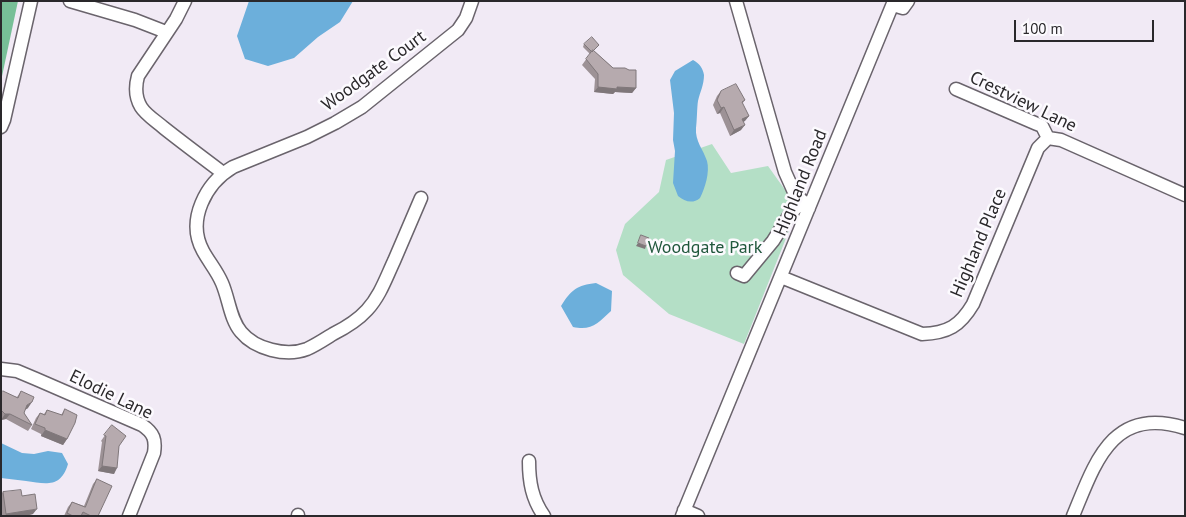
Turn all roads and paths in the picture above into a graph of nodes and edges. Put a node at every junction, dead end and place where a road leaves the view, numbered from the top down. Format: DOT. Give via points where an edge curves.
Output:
graph roads {
  1 [pos="31,1"];
  2 [pos="70,1"];
  3 [pos="185,1"];
  4 [pos="472,1"];
  5 [pos="736,1"];
  6 [pos="908,1"];
  7 [pos="894,3"];
  8 [pos="166,32"];
  9 [pos="956,89"];
  10 [pos="1,126"];
  11 [pos="1048,138"];
  12 [pos="223,173"];
  13 [pos="1185,195"];
  14 [pos="420,198"];
  15 [pos="806,205"];
  16 [pos="737,274"];
  17 [pos="781,277"];
  18 [pos="1,369"];
  19 [pos="1185,428"];
  20 [pos="529,461"];
  21 [pos="683,513"];
  22 [pos="129,516"];
  23 [pos="544,516"];
  24 [pos="698,516"];
  25 [pos="1073,516"];
  1 -- 10 [label="street"];
  2 -- 8 [label="street"];
  3 -- 8 [label="street"];
  4 -- 12 [label="street, Woodgate Court" via="458,30 362,107 307,137"];
  5 -- 15 [label="street" via="786,172 794,192"];
  6 -- 7 [label="street" via="903,8"];
  7 -- 15 [label="street, Highland Road"];
  8 -- 12 [label="street" via="138,76 136,86 140,106 188,148"];
  9 -- 11 [label="street, Crestview Lane" via="1042,126"];
  11 -- 13 [label="street, Crestview Lane" via="1061,140"];
  11 -- 17 [label="street, Highland Place" via="1038,148 973,304 958,324 947,331 922,334"];
  12 -- 14 [label="street" via="211,186 198,213 198,238 227,294 236,326 253,344 277,352 305,349 345,328 366,311 379,294"];
  15 -- 16 [label="street" via="790,214 744,276"];
  15 -- 17 [label="street, Highland Road"];
  17 -- 21 [label="street, Highland Road"];
  18 -- 22 [label="street, Elodie Lane" via="36,379 149,430 154,436 154,453"];
  19 -- 25 [label="street" via="1154,423 1139,426 1111,440 1094,466"];
  20 -- 23 [label="street" via="532,494"];
  21 -- 24 [label="street"];
}
